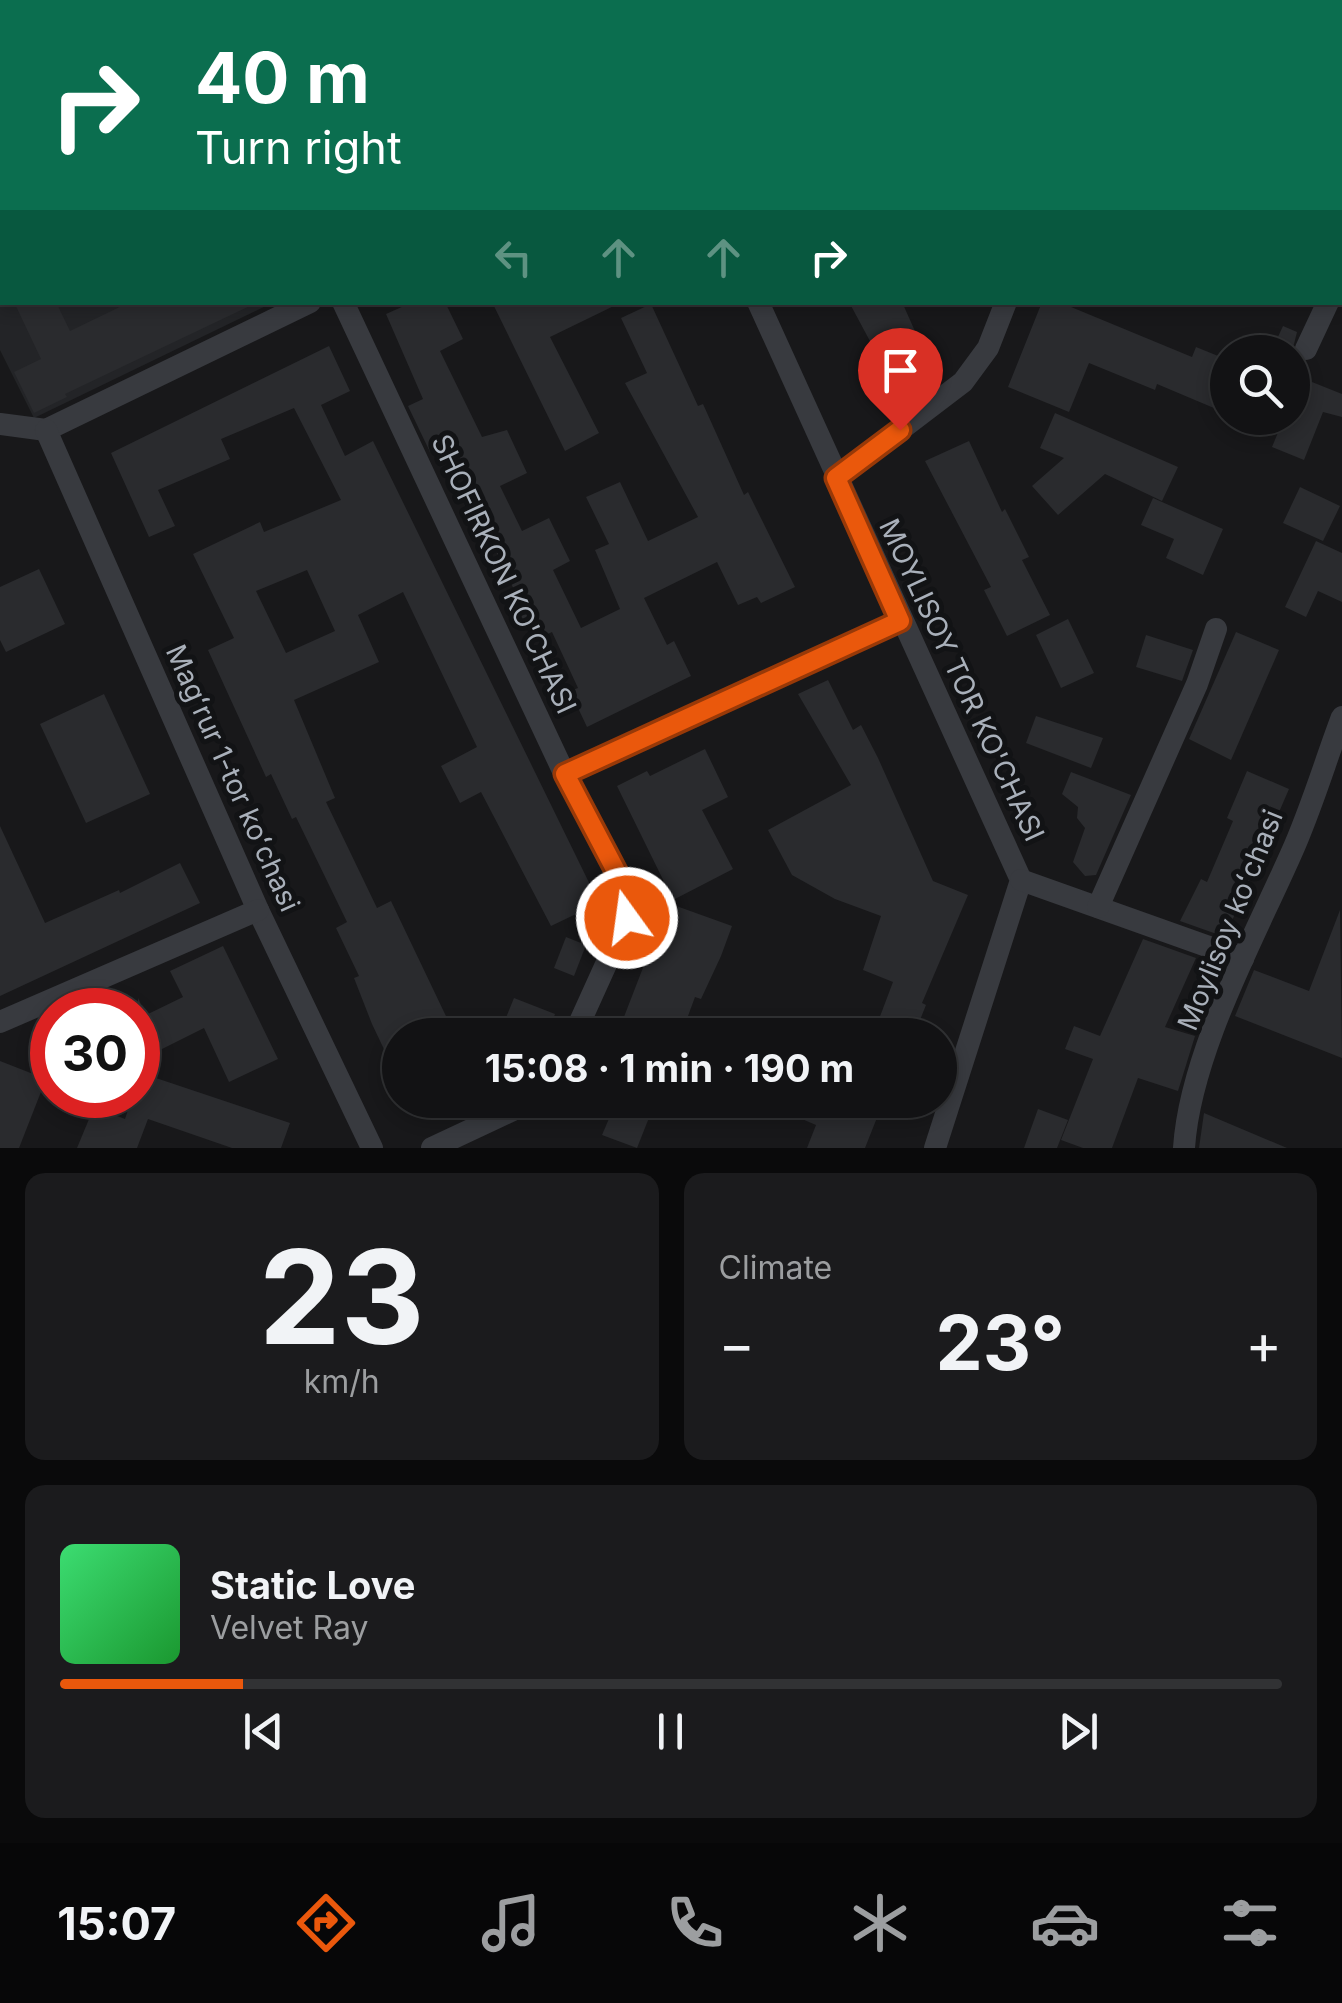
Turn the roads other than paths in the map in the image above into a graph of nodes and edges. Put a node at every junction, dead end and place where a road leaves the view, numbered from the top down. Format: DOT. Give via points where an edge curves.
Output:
graph roads {
  1 [pos="304,305"];
  2 [pos="344,305"];
  3 [pos="759,305"];
  4 [pos="1005,305"];
  5 [pos="1327,305"];
  6 [pos="1310,340"];
  7 [pos="0,424"];
  8 [pos="46,430"];
  9 [pos="836,478"];
  10 [pos="900,621"];
  11 [pos="1216,629"];
  12 [pos="1342,717"];
  13 [pos="565,774"];
  14 [pos="1021,880"];
  15 [pos="1098,907"];
  16 [pos="258,910"];
  17 [pos="1243,959"];
  18 [pos="582,1018"];
  19 [pos="0,1022"];
  20 [pos="496,1118"];
  21 [pos="372,1148"];
  22 [pos="432,1148"];
  23 [pos="935,1148"];
  24 [pos="1184,1148"];
  1 -- 8 [label="street"];
  2 -- 13 [label="street, SHOFIRKON KO'CHASI"];
  3 -- 9 [label="street, MOYLISOY TOR KO'CHASI"];
  4 -- 9 [label="street" via="988,348 963,382"];
  5 -- 6 [label="street"];
  7 -- 8 [label="street"];
  8 -- 16 [label="street, Magʻrur 1-tor koʻchasi"];
  9 -- 10 [label="street, MOYLISOY TOR KO'CHASI"];
  10 -- 13 [label="street"];
  10 -- 14 [label="street, MOYLISOY TOR KO'CHASI"];
  11 -- 15 [label="street"];
  12 -- 17 [label="street, Moylisoy koʻchasi" via="1294,848"];
  13 -- 18 [label="street, SHOFIRKON KO'CHASI" via="626,890 627,918"];
  14 -- 15 [label="street"];
  14 -- 23 [label="street, MOYLISOY TOR KO'CHASI"];
  15 -- 17 [label="street"];
  16 -- 19 [label="street"];
  16 -- 21 [label="street, Magʻrur 1-tor koʻchasi"];
  17 -- 24 [label="street, Moylisoy koʻchasi" via="1187,1109"];
  20 -- 22 [label="street"];
}
